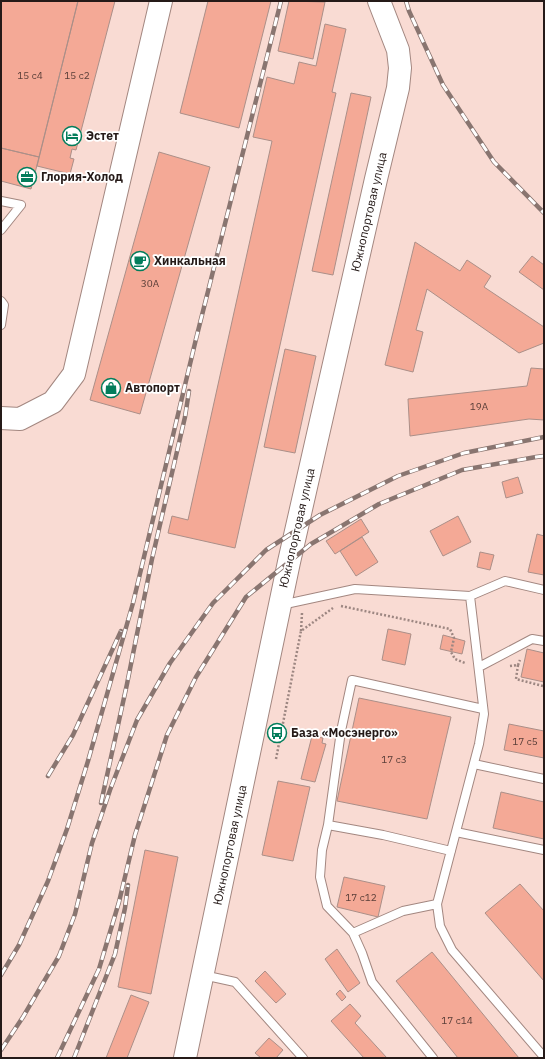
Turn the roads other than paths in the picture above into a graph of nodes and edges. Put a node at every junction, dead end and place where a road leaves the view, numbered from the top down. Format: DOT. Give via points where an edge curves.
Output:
graph roads {
  1 [pos="161,1"];
  2 [pos="379,1"];
  3 [pos="1,201"];
  4 [pos="1,230"];
  5 [pos="1,301"];
  6 [pos="1,325"];
  7 [pos="1,418"];
  8 [pos="544,590"];
  9 [pos="470,596"];
  10 [pos="280,605"];
  11 [pos="544,641"];
  12 [pos="479,667"];
  13 [pos="483,709"];
  14 [pos="474,764"];
  15 [pos="544,779"];
  16 [pos="328,825"];
  17 [pos="456,832"];
  18 [pos="544,850"];
  19 [pos="451,851"];
  20 [pos="437,904"];
  21 [pos="353,933"];
  22 [pos="202,975"];
  23 [pos="544,1057"];
  24 [pos="185,1058"];
  25 [pos="303,1058"];
  26 [pos="433,1058"];
  1 -- 7 [label="street" via="74,374 53,402 20,419"];
  2 -- 10 [label="street, Южнопортовая улица" via="398,50 398,88"];
  3 -- 4 [label="lane" via="21,205"];
  5 -- 6 [label="lane" via="4,305"];
  8 -- 9 [label="lane" via="505,581"];
  9 -- 10 [label="lane" via="355,589"];
  9 -- 12 [label="lane"];
  10 -- 22 [label="street, Южнопортовая улица"];
  11 -- 12 [label="lane" via="532,639"];
  12 -- 13 [label="lane"];
  13 -- 14 [label="lane"];
  13 -- 16 [label="lane" via="352,680 340,731"];
  14 -- 15 [label="lane"];
  14 -- 17 [label="lane"];
  16 -- 19 [label="lane"];
  16 -- 21 [label="lane" via="322,850 320,877 328,906"];
  17 -- 18 [label="lane"];
  17 -- 19 [label="lane"];
  19 -- 20 [label="lane"];
  20 -- 21 [label="lane" via="403,911"];
  20 -- 23 [label="lane" via="440,926 452,950"];
  21 -- 26 [label="lane" via="372,982"];
  22 -- 24 [label="street, Южнопортовая улица"];
  22 -- 25 [label="lane" via="235,982"];
}
